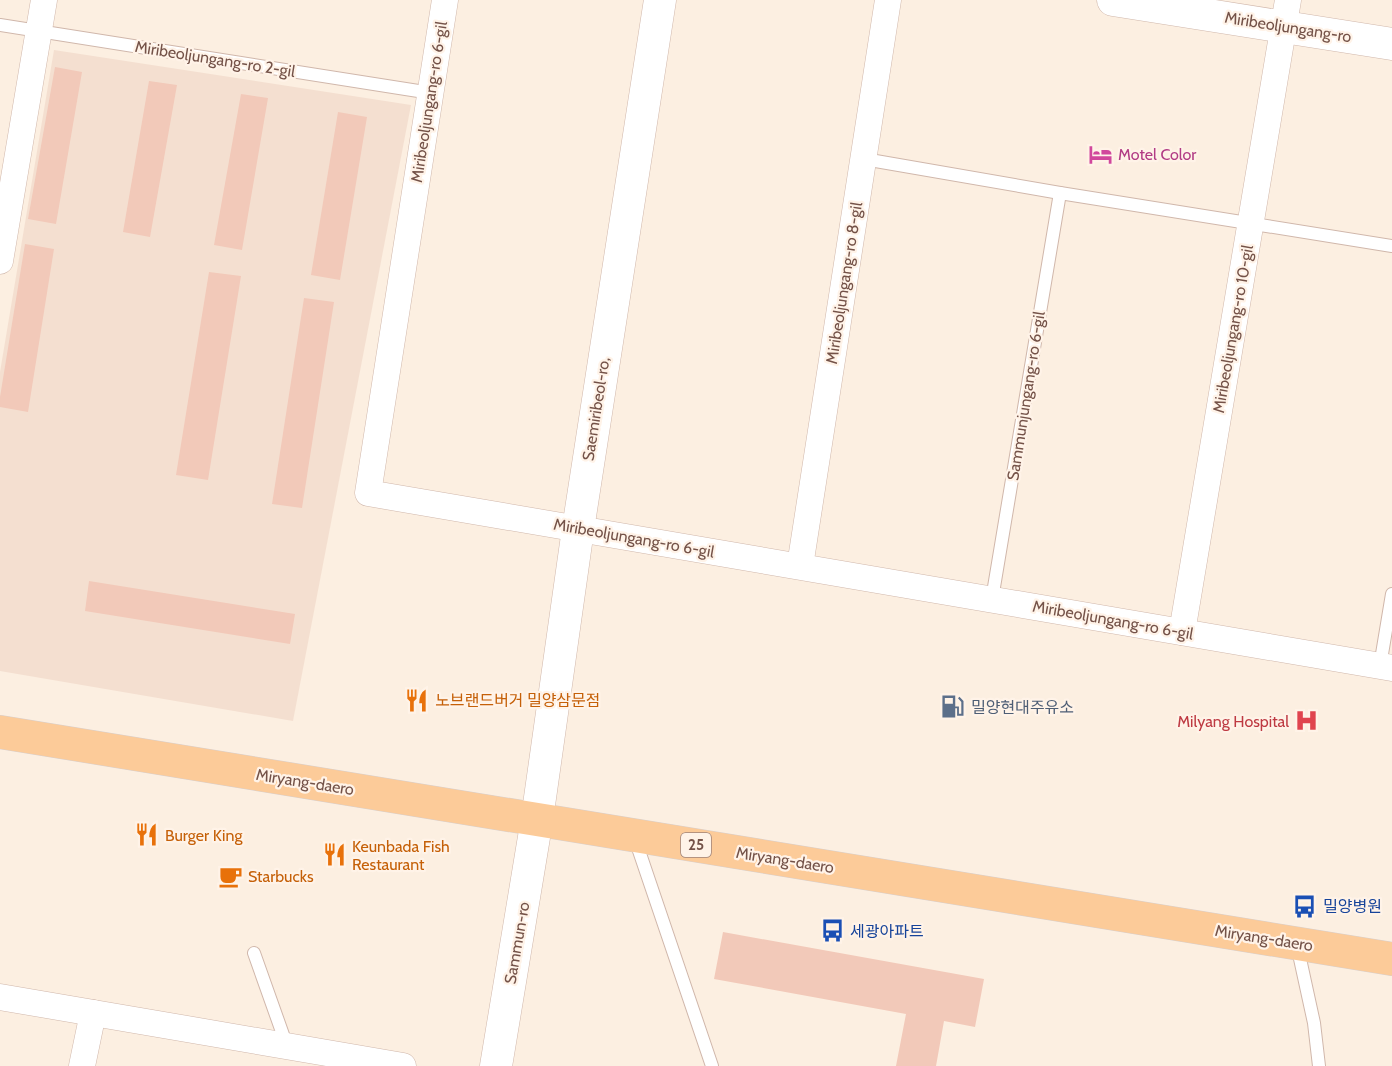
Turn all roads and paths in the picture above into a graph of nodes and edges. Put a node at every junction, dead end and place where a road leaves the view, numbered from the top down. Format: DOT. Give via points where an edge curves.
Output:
graph roads {
  1 [pos="44,0"];
  2 [pos="445,0"];
  3 [pos="660,0"];
  4 [pos="888,0"];
  5 [pos="1113,0"];
  6 [pos="1286,13"];
  7 [pos="0,25"];
  8 [pos="39,31"];
  9 [pos="1392,44"];
  10 [pos="431,93"];
  11 [pos="864,159"];
  12 [pos="1060,193"];
  13 [pos="1251,224"];
  14 [pos="3,228"];
  15 [pos="1392,246"];
  16 [pos="0,261"];
  17 [pos="578,529"];
  18 [pos="800,566"];
  19 [pos="1392,594"];
  20 [pos="992,599"];
  21 [pos="1182,632"];
  22 [pos="1386,667"];
  23 [pos="0,732"];
  24 [pos="537,819"];
  25 [pos="634,835"];
  26 [pos="1296,943"];
  27 [pos="254,953"];
  28 [pos="1392,959"];
  29 [pos="0,997"];
  30 [pos="93,1013"];
  31 [pos="285,1056"];
  32 [pos="82,1066"];
  33 [pos="403,1066"];
  34 [pos="496,1066"];
  35 [pos="712,1066"];
  36 [pos="1319,1066"];
  1 -- 8 [label="street"];
  2 -- 10 [label="street, Miribeoljungang-ro 6-gil"];
  3 -- 17 [label="street, Saemiribeol-ro,"];
  4 -- 11 [label="street, Miribeoljungang-ro 8-gil"];
  5 -- 6 [label="street, Miribeoljungang-ro"];
  6 -- 9 [label="street, Miribeoljungang-ro"];
  6 -- 13 [label="street, Miribeoljungang-ro 10-gil"];
  7 -- 8 [label="lane, Miribeoljungang-ro 2-gil"];
  8 -- 10 [label="lane, Miribeoljungang-ro 2-gil"];
  8 -- 14 [label="street"];
  10 -- 17 [label="street, Miribeoljungang-ro 6-gil" via="368,493"];
  11 -- 12 [label="lane"];
  11 -- 18 [label="street, Miribeoljungang-ro 8-gil"];
  12 -- 13 [label="lane"];
  12 -- 20 [label="lane, Sammunjungang-ro 6-gil"];
  13 -- 15 [label="lane"];
  13 -- 21 [label="street, Miribeoljungang-ro 10-gil"];
  14 -- 16 [label="street"];
  17 -- 18 [label="street, Miribeoljungang-ro 6-gil"];
  17 -- 24 [label="street, Saemiribeol-ro,"];
  18 -- 20 [label="street, Miribeoljungang-ro 6-gil"];
  19 -- 22 [label="lane"];
  20 -- 21 [label="street, Miribeoljungang-ro 6-gil"];
  21 -- 22 [label="street, Miribeoljungang-ro 6-gil"];
  23 -- 24 [label="main road, Miryang-daero / 25"];
  24 -- 25 [label="main road, Miryang-daero / 25"];
  24 -- 34 [label="street, Sammun-ro"];
  25 -- 26 [label="main road, Miryang-daero / 25"];
  25 -- 35 [label="lane"];
  26 -- 28 [label="main road, Miryang-daero / 25"];
  26 -- 36 [label="lane"];
  27 -- 31 [label="lane"];
  29 -- 30 [label="street"];
  30 -- 31 [label="street"];
  30 -- 32 [label="street"];
  31 -- 33 [label="street"];
}
